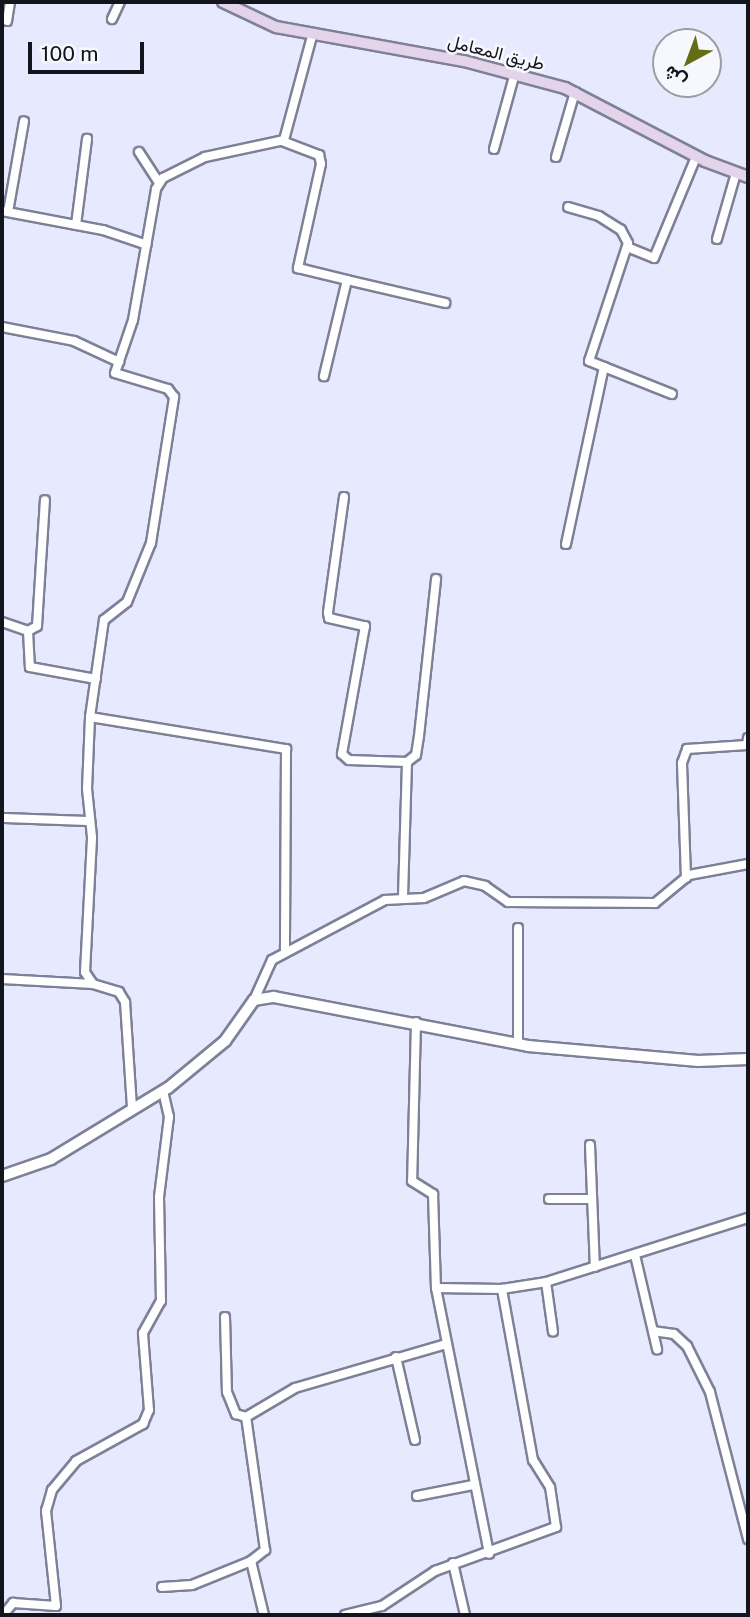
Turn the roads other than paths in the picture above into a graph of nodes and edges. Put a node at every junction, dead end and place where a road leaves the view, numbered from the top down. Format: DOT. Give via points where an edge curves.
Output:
graph roads {
  1 [pos="10,2"];
  2 [pos="121,2"];
  3 [pos="223,2"];
  4 [pos="237,6"];
  5 [pos="112,19"];
  6 [pos="7,21"];
  7 [pos="312,36"];
  8 [pos="514,74"];
  9 [pos="575,92"];
  10 [pos="24,121"];
  11 [pos="87,139"];
  12 [pos="282,141"];
  13 [pos="494,149"];
  14 [pos="139,152"];
  15 [pos="556,157"];
  16 [pos="696,157"];
  17 [pos="736,173"];
  18 [pos="748,177"];
  19 [pos="159,183"];
  20 [pos="568,208"];
  21 [pos="5,212"];
  22 [pos="75,225"];
  23 [pos="717,239"];
  24 [pos="147,245"];
  25 [pos="627,247"];
  26 [pos="347,280"];
  27 [pos="446,303"];
  28 [pos="2,327"];
  29 [pos="119,362"];
  30 [pos="604,368"];
  31 [pos="324,376"];
  32 [pos="672,394"];
  33 [pos="344,497"];
  34 [pos="45,500"];
  35 [pos="566,544"];
  36 [pos="436,579"];
  37 [pos="2,622"];
  38 [pos="28,631"];
  39 [pos="96,679"];
  40 [pos="90,717"];
  41 [pos="748,737"];
  42 [pos="407,762"];
  43 [pos="2,818"];
  44 [pos="90,821"];
  45 [pos="748,864"];
  46 [pos="686,878"];
  47 [pos="403,899"];
  48 [pos="518,928"];
  49 [pos="285,951"];
  50 [pos="2,979"];
  51 [pos="93,984"];
  52 [pos="254,1000"];
  53 [pos="416,1022"];
  54 [pos="518,1044"];
  55 [pos="748,1059"];
  56 [pos="163,1091"];
  57 [pos="132,1108"];
  58 [pos="590,1145"];
  59 [pos="2,1177"];
  60 [pos="549,1199"];
  61 [pos="592,1199"];
  62 [pos="748,1218"];
  63 [pos="635,1255"];
  64 [pos="595,1267"];
  65 [pos="546,1282"];
  66 [pos="436,1288"];
  67 [pos="502,1289"];
  68 [pos="225,1317"];
  69 [pos="653,1331"];
  70 [pos="553,1332"];
  71 [pos="446,1344"];
  72 [pos="657,1349"];
  73 [pos="396,1357"];
  74 [pos="246,1418"];
  75 [pos="415,1440"];
  76 [pos="473,1485"];
  77 [pos="417,1496"];
  78 [pos="748,1539"];
  79 [pos="489,1554"];
  80 [pos="251,1561"];
  81 [pos="453,1563"];
  82 [pos="162,1587"];
  83 [pos="3,1615"];
  84 [pos="264,1615"];
  85 [pos="345,1615"];
  86 [pos="465,1615"];
  1 -- 6 [label="street"];
  2 -- 5 [label="street"];
  3 -- 4 [label="main road, طريق المعامل"];
  4 -- 7 [label="main road, طريق المعامل"];
  7 -- 8 [label="main road, طريق المعامل"];
  7 -- 12 [label="street"];
  8 -- 9 [label="main road, طريق المعامل"];
  8 -- 13 [label="street"];
  9 -- 15 [label="street"];
  9 -- 16 [label="main road, طريق المعامل"];
  10 -- 21 [label="street"];
  11 -- 22 [label="street"];
  12 -- 19 [label="street" via="224,149"];
  12 -- 26 [label="street" via="319,155 321,164 298,268"];
  14 -- 19 [label="street"];
  16 -- 17 [label="main road, طريق المعامل"];
  16 -- 25 [label="street" via="654,258"];
  17 -- 18 [label="main road, طريق المعامل"];
  17 -- 23 [label="street"];
  19 -- 24 [label="street"];
  20 -- 25 [label="street" via="621,230"];
  21 -- 22 [label="street"];
  22 -- 24 [label="street"];
  24 -- 29 [label="street"];
  25 -- 30 [label="street" via="589,361"];
  26 -- 27 [label="street"];
  26 -- 31 [label="street"];
  28 -- 29 [label="street" via="74,341"];
  29 -- 39 [label="street" via="117,377 168,389 174,397 152,543 127,602 104,620"];
  30 -- 32 [label="street"];
  30 -- 35 [label="street"];
  33 -- 42 [label="street" via="328,613 329,618 365,626 342,754 349,760"];
  34 -- 38 [label="street" via="37,626"];
  36 -- 42 [label="street" via="416,755"];
  37 -- 38 [label="street"];
  38 -- 39 [label="street" via="30,667"];
  39 -- 40 [label="street"];
  40 -- 44 [label="street"];
  40 -- 49 [label="street" via="286,749"];
  41 -- 46 [label="street" via="747,745 687,749 682,763"];
  42 -- 47 [label="street"];
  43 -- 44 [label="street"];
  44 -- 51 [label="street" via="85,972"];
  45 -- 46 [label="street"];
  46 -- 47 [label="street" via="655,903 508,902 485,886 464,881 424,898"];
  47 -- 49 [label="street" via="376,904"];
  48 -- 54 [label="street"];
  49 -- 52 [label="street" via="264,969"];
  50 -- 51 [label="street"];
  51 -- 57 [label="street" via="114,988 125,1002"];
  52 -- 53 [label="street" via="295,998"];
  52 -- 56 [label="street" via="225,1041"];
  53 -- 54 [label="street"];
  53 -- 66 [label="street" via="412,1181 433,1194"];
  54 -- 55 [label="street" via="698,1061"];
  56 -- 57 [label="street"];
  56 -- 83 [label="street" via="169,1117 159,1197 161,1301 143,1333 149,1410 144,1424 76,1461 52,1490 46,1511 56,1606 13,1604"];
  57 -- 59 [label="street" via="41,1164"];
  58 -- 61 [label="street"];
  60 -- 61 [label="street"];
  61 -- 64 [label="street"];
  62 -- 63 [label="street"];
  63 -- 64 [label="street"];
  63 -- 69 [label="street"];
  64 -- 65 [label="street"];
  65 -- 67 [label="street"];
  65 -- 70 [label="street"];
  66 -- 67 [label="street"];
  66 -- 71 [label="street"];
  67 -- 79 [label="street" via="533,1460 550,1487 558,1523 554,1531"];
  68 -- 74 [label="street" via="227,1392 236,1414"];
  69 -- 72 [label="street"];
  69 -- 78 [label="street" via="674,1334 687,1346 710,1392"];
  71 -- 73 [label="street"];
  71 -- 76 [label="street"];
  73 -- 74 [label="street" via="295,1388"];
  73 -- 75 [label="street"];
  74 -- 80 [label="street" via="266,1544"];
  76 -- 77 [label="street"];
  76 -- 79 [label="street"];
  79 -- 81 [label="street"];
  80 -- 82 [label="street" via="192,1585"];
  80 -- 84 [label="street"];
  81 -- 85 [label="street" via="418,1578 382,1605"];
  81 -- 86 [label="street"];
}
